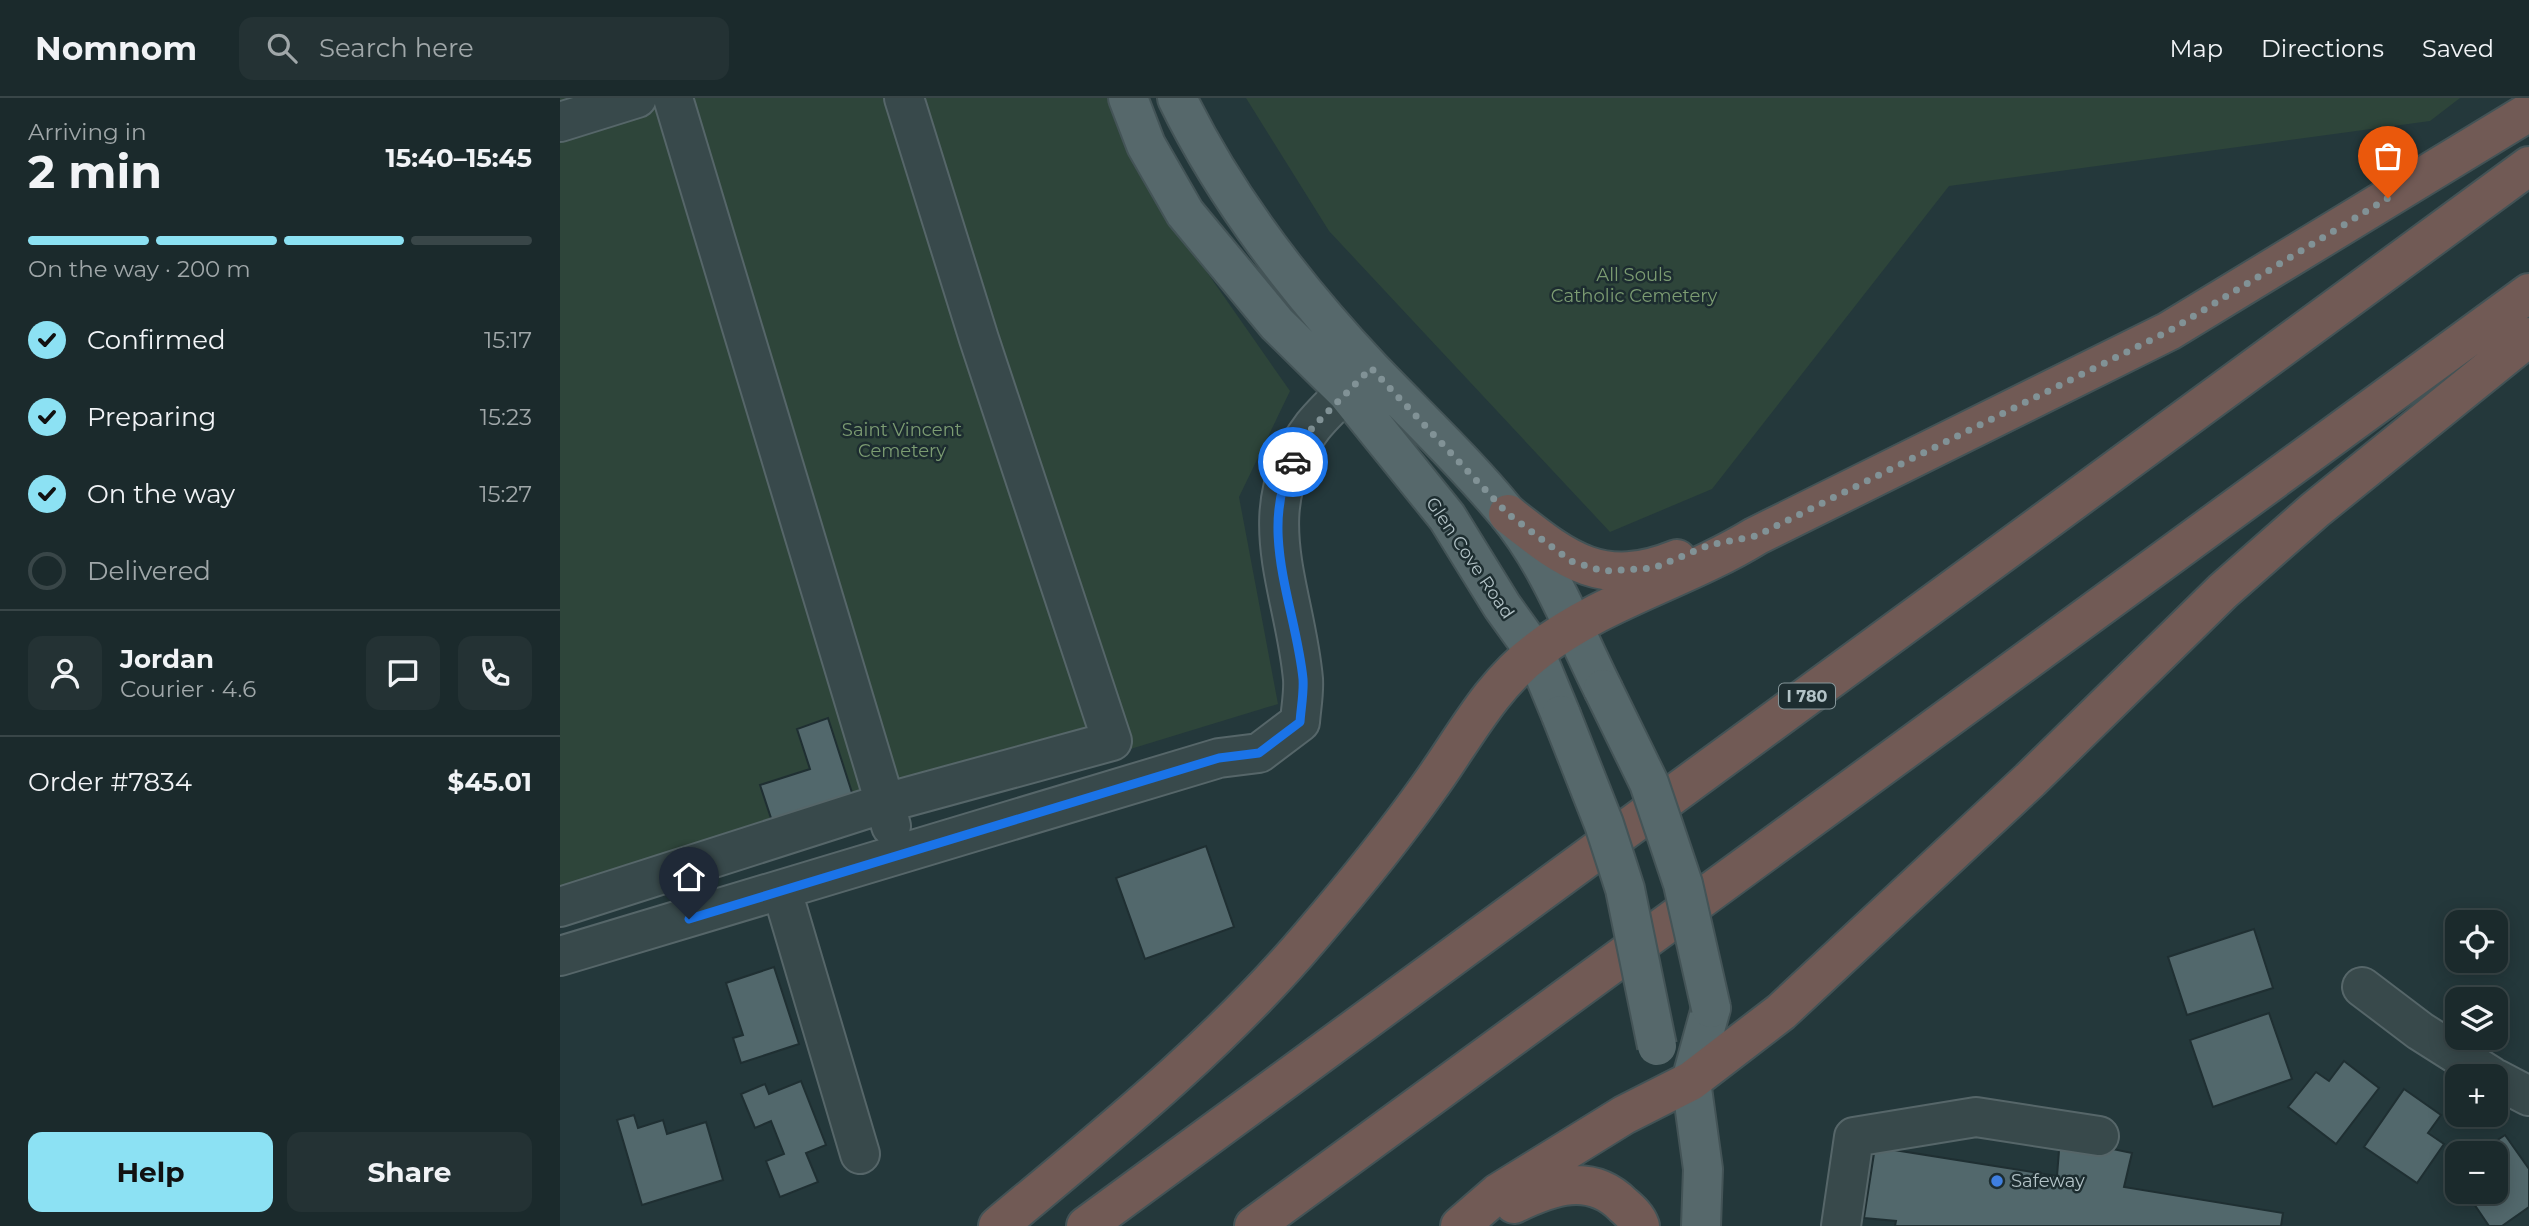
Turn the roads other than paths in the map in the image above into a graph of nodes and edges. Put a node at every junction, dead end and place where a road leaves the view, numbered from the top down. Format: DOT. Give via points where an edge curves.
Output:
graph roads {
  1 [pos="637,98"];
  2 [pos="673,98"];
  3 [pos="904,98"];
  4 [pos="1128,98"];
  5 [pos="1177,98"];
  6 [pos="2529,112"];
  7 [pos="560,122"];
  8 [pos="2529,166"];
  9 [pos="2529,293"];
  10 [pos="2529,337"];
  11 [pos="1359,380"];
  12 [pos="1508,514"];
  13 [pos="1756,536"];
  14 [pos="1572,627"];
  15 [pos="1535,652"];
  16 [pos="885,803"];
  17 [pos="899,855"];
  18 [pos="782,891"];
  19 [pos="560,907"];
  20 [pos="560,956"];
  21 [pos="2362,987"];
  22 [pos="2471,1064"];
  23 [pos="1691,1081"];
  24 [pos="2508,1086"];
  25 [pos="2529,1096"];
  26 [pos="2099,1136"];
  27 [pos="860,1154"];
  28 [pos="1463,1224"];
  29 [pos="998,1226"];
  30 [pos="1086,1226"];
  31 [pos="1254,1226"];
  32 [pos="1640,1226"];
  33 [pos="1701,1226"];
  34 [pos="1841,1226"];
  1 -- 7 [label="street"];
  2 -- 16 [label="street"];
  3 -- 16 [label="street" via="1112,741"];
  4 -- 11 [label="main road, Glen Cove Road" via="1146,145 1185,212 1278,324"];
  5 -- 11 [label="main road, Glen Cove Road" via="1217,173"];
  6 -- 13 [label="highway" via="2169,331"];
  8 -- 30 [label="highway, I 780"];
  9 -- 31 [label="highway"];
  10 -- 23 [label="highway" via="2315,510 2223,591 2030,780 1781,1012"];
  11 -- 12 [label="main road, Glen Cove Road"];
  11 -- 15 [label="main road, Glen Cove Road"];
  11 -- 17 [label="street" via="1312,428 1284,479 1278,519 1285,589 1303,680 1300,722 1259,753 1219,758"];
  12 -- 13 [label="highway" via="1571,561 1603,571 1654,568 1709,545"];
  12 -- 14 [label="main road, Glen Cove Road" via="1551,580"];
  13 -- 14 [label="highway" via="1716,560"];
  14 -- 15 [label="highway"];
  14 -- 23 [label="main road, Glen Cove Road, bridge" via="1649,783 1683,884 1711,1009"];
  15 -- 23 [label="main road, Glen Cove Road, bridge" via="1625,889 1657,1046"];
  15 -- 29 [label="highway" via="1483,705 1429,787 1310,938 1154,1093"];
  16 -- 17 [label="street"];
  16 -- 19 [label="street"];
  17 -- 18 [label="street"];
  18 -- 20 [label="street"];
  18 -- 27 [label="street"];
  21 -- 22 [label="street"];
  23 -- 28 [label="highway" via="1624,1115 1510,1186"];
  23 -- 33 [label="main road, Glen Cove Road" via="1703,1169"];
  24 -- 25 [label="street"];
  26 -- 34 [label="street" via="1976,1117 1854,1137"];
  28 -- 32 [label="highway" via="1547,1188 1580,1183 1615,1197"];
}
